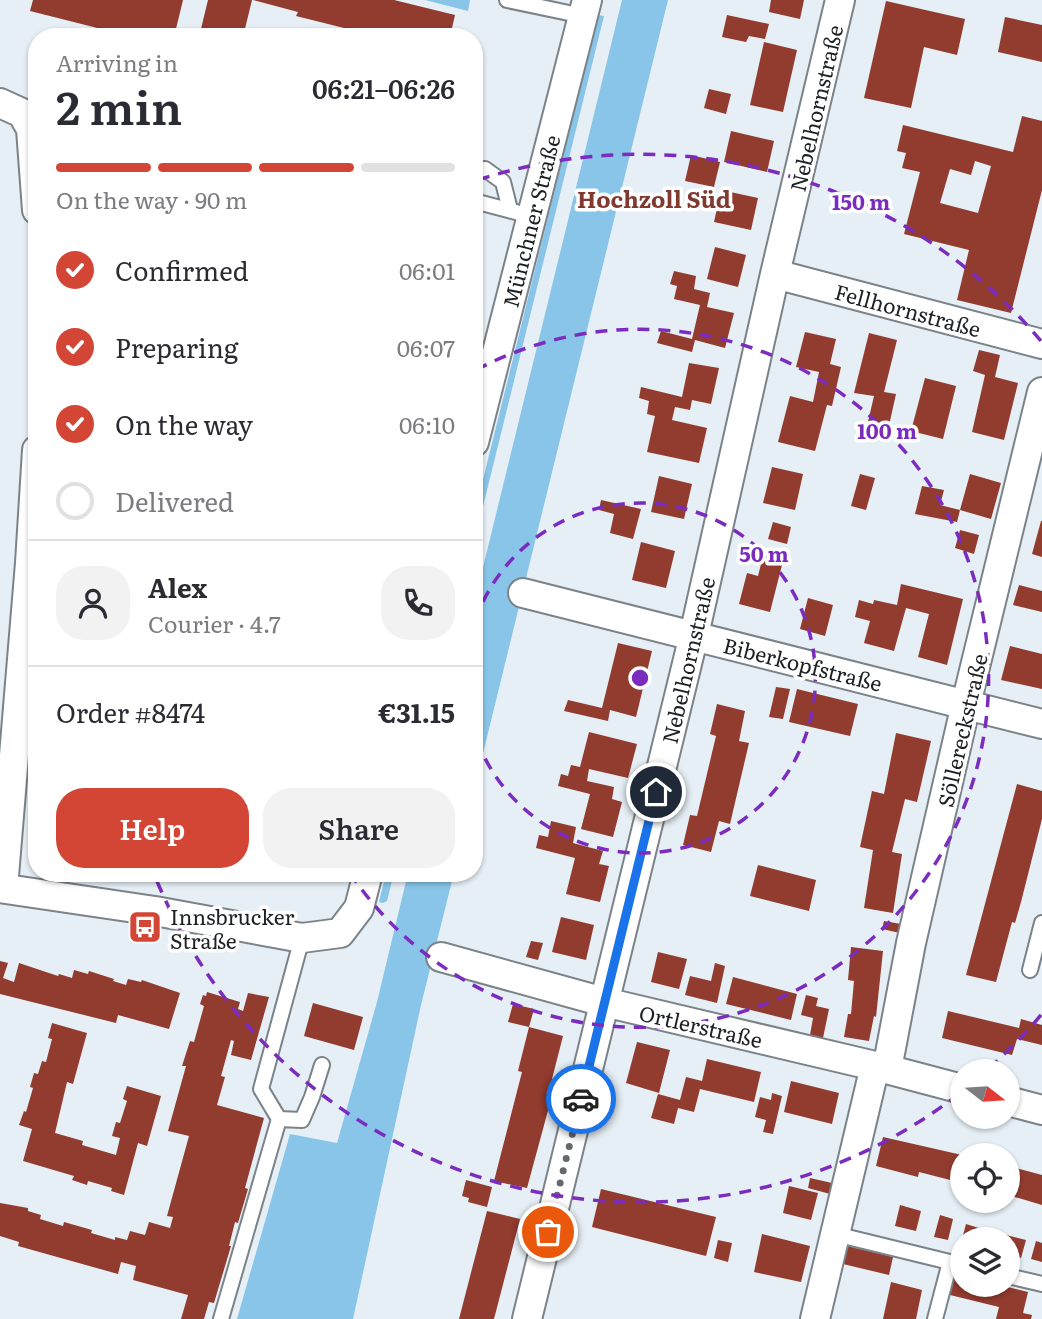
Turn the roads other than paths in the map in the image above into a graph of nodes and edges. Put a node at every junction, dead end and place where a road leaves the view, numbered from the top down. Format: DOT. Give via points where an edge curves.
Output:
graph roads {
  1 [pos="507,0"];
  2 [pos="840,0"];
  3 [pos="585,8"];
  4 [pos="0,103"];
  5 [pos="28,124"];
  6 [pos="485,169"];
  7 [pos="483,203"];
  8 [pos="520,213"];
  9 [pos="775,274"];
  10 [pos="1042,344"];
  11 [pos="1042,392"];
  12 [pos="483,397"];
  13 [pos="523,593"];
  14 [pos="28,619"];
  15 [pos="694,635"];
  16 [pos="10,678"];
  17 [pos="966,704"];
  18 [pos="1042,724"];
  19 [pos="366,882"];
  20 [pos="1,888"];
  21 [pos="1042,923"];
  22 [pos="302,938"];
  23 [pos="441,957"];
  24 [pos="1030,970"];
  25 [pos="604,1002"];
  26 [pos="322,1065"];
  27 [pos="881,1067"];
  28 [pos="950,1086"];
  29 [pos="1020,1104"];
  30 [pos="1042,1110"];
  31 [pos="279,1119"];
  32 [pos="835,1234"];
  33 [pos="950,1263"];
  34 [pos="1020,1279"];
  35 [pos="950,1280"];
  36 [pos="1042,1284"];
  37 [pos="221,1319"];
  38 [pos="527,1319"];
  39 [pos="815,1319"];
  40 [pos="935,1319"];
  1 -- 3 [label="lane"];
  2 -- 9 [label="street, Nebelhornstraße"];
  3 -- 8 [label="street, Münchner Straße"];
  4 -- 5 [label="street" via="22,113"];
  6 -- 8 [label="lane" via="503,182"];
  7 -- 8 [label="lane"];
  8 -- 12 [label="street, Münchner Straße"];
  9 -- 10 [label="street, Fellhornstraße"];
  9 -- 15 [label="street, Nebelhornstraße"];
  11 -- 17 [label="street, Söllereckstraße"];
  13 -- 15 [label="street, Biberkopfstraße"];
  14 -- 16 [label="street"];
  15 -- 17 [label="street, Biberkopfstraße"];
  15 -- 25 [label="street, Nebelhornstraße"];
  16 -- 20 [label="street"];
  17 -- 18 [label="street, Biberkopfstraße"];
  17 -- 27 [label="street, Söllereckstraße"];
  19 -- 22 [label="street" via="359,908 340,933"];
  20 -- 22 [label="street"];
  21 -- 24 [label="lane"];
  22 -- 31 [label="lane" via="261,1088"];
  23 -- 25 [label="street, Ortlerstraße"];
  25 -- 27 [label="street, Ortlerstraße"];
  25 -- 38 [label="street, Nebelhornstraße"];
  26 -- 31 [label="lane" via="302,1120"];
  27 -- 28 [label="street, Ortlerstraße"];
  27 -- 32 [label="street, Söllereckstraße"];
  29 -- 30 [label="street"];
  31 -- 37 [label="lane"];
  32 -- 33 [label="lane"];
  32 -- 39 [label="street, Söllereckstraße"];
  34 -- 36 [label="lane"];
  35 -- 40 [label="lane"];
}
